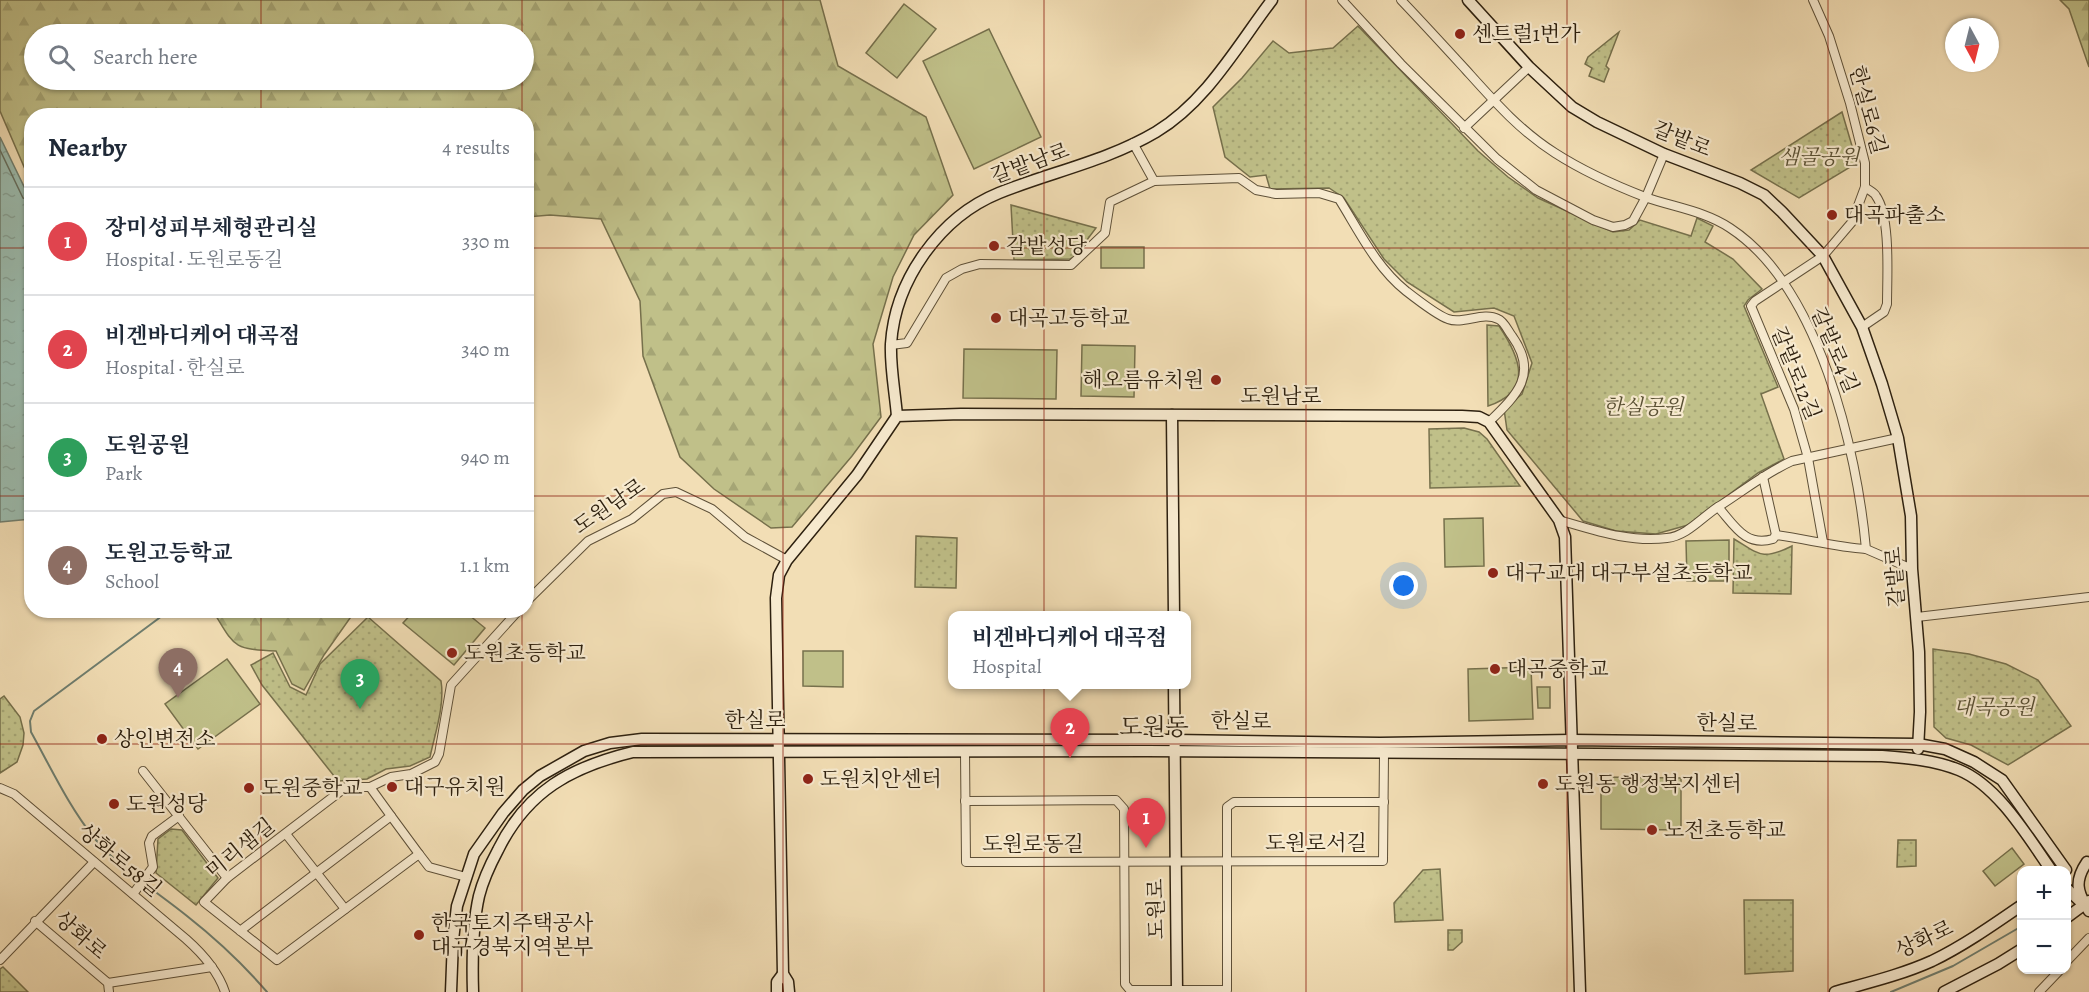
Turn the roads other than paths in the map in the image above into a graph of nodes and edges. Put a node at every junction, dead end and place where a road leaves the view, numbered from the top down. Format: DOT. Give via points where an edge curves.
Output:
graph roads {
  1 [pos="1272,0"];
  2 [pos="1342,0"];
  3 [pos="1401,0"];
  4 [pos="1468,0"];
  5 [pos="1813,0"];
  6 [pos="1529,67"];
  7 [pos="1493,100"];
  8 [pos="1464,128"];
  9 [pos="1133,143"];
  10 [pos="1664,154"];
  11 [pos="1154,181"];
  12 [pos="1865,187"];
  13 [pos="1646,197"];
  14 [pos="1823,256"];
  15 [pos="1783,282"];
  16 [pos="1862,327"];
  17 [pos="891,345"];
  18 [pos="1172,415"];
  19 [pos="897,416"];
  20 [pos="1489,422"];
  21 [pos="1898,438"];
  22 [pos="1850,448"];
  23 [pos="1808,458"];
  24 [pos="1763,477"];
  25 [pos="1718,507"];
  26 [pos="1559,520"];
  27 [pos="1776,535"];
  28 [pos="1823,542"];
  29 [pos="1866,549"];
  30 [pos="788,560"];
  31 [pos="1912,569"];
  32 [pos="534,594"];
  33 [pos="2089,597"];
  34 [pos="1174,611"];
  35 [pos="1917,617"];
  36 [pos="512,618"];
  37 [pos="1174,689"];
  38 [pos="777,740"];
  39 [pos="1174,740"];
  40 [pos="1572,740"];
  41 [pos="1918,744"];
  42 [pos="1174,751"];
  43 [pos="777,752"];
  44 [pos="965,752"];
  45 [pos="1384,754"];
  46 [pos="1573,754"];
  47 [pos="1917,759"];
  48 [pos="143,771"];
  49 [pos="370,787"];
  50 [pos="0,788"];
  51 [pos="965,801"];
  52 [pos="1384,802"];
  53 [pos="179,816"];
  54 [pos="391,816"];
  55 [pos="286,834"];
  56 [pos="419,854"];
  57 [pos="1175,861"];
  58 [pos="1226,861"];
  59 [pos="2088,861"];
  60 [pos="94,862"];
  61 [pos="1124,862"];
  62 [pos="2048,866"];
  63 [pos="2062,866"];
  64 [pos="2071,871"];
  65 [pos="315,872"];
  66 [pos="2089,876"];
  67 [pos="466,877"];
  68 [pos="227,878"];
  69 [pos="2071,879"];
  70 [pos="2079,890"];
  71 [pos="2071,891"];
  72 [pos="133,894"];
  73 [pos="2088,906"];
  74 [pos="2017,908"];
  75 [pos="345,909"];
  76 [pos="2071,916"];
  77 [pos="35,921"];
  78 [pos="240,931"];
  79 [pos="2089,938"];
  80 [pos="2017,952"];
  81 [pos="2071,958"];
  82 [pos="0,960"];
  83 [pos="212,967"];
  84 [pos="783,974"];
  85 [pos="2055,974"];
  86 [pos="108,983"];
  87 [pos="1177,991"];
  88 [pos="109,992"];
  89 [pos="225,992"];
  90 [pos="451,992"];
  91 [pos="473,992"];
  92 [pos="777,992"];
  93 [pos="789,992"];
  94 [pos="1580,992"];
  95 [pos="1835,992"];
  96 [pos="1944,992"];
  97 [pos="2039,992"];
  1 -- 9 [label="main road, 갈밭남로" via="1194,102 1156,132"];
  2 -- 8 [label="street"];
  3 -- 7 [label="street, 갈밭로4길"];
  4 -- 6 [label="main road, 갈밭로"];
  5 -- 12 [label="street, 한실로6길" via="1850,103 1865,163"];
  6 -- 7 [label="street"];
  6 -- 10 [label="main road, 갈밭로" via="1572,106"];
  7 -- 8 [label="street"];
  7 -- 13 [label="street, 갈밭로4길" via="1554,153"];
  8 -- 13 [label="street" via="1536,190 1613,227 1633,221"];
  9 -- 11 [label="street"];
  9 -- 17 [label="main road, 갈밭남로" via="998,193 969,209 942,231 905,284 894,317"];
  10 -- 13 [label="street"];
  10 -- 14 [label="main road, 갈밭로" via="1764,195"];
  11 -- 17 [label="street" via="1110,202 1105,233 1071,265 980,264 946,278 907,343"];
  11 -- 20 [label="street" via="1239,178 1256,190 1276,194 1319,193 1339,199 1381,267 1405,290 1449,320 1491,316 1500,319 1517,342 1525,375 1514,398"];
  12 -- 14 [label="street, 한실로6길" via="1852,222"];
  12 -- 16 [label="street" via="1876,195 1883,211 1887,304 1884,312"];
  13 -- 15 [label="street, 갈밭로4길" via="1729,227 1771,265"];
  14 -- 15 [label="street, 갈밭로12길"];
  14 -- 16 [label="main road, 갈밭로"];
  15 -- 22 [label="street, 갈밭로4길" via="1826,368"];
  15 -- 23 [label="street, 갈밭로12길" via="1755,301 1751,311 1794,409"];
  16 -- 21 [label="main road, 갈밭로"];
  17 -- 19 [label="main road, 갈밭남로"];
  18 -- 19 [label="main road, 도원남로"];
  18 -- 20 [label="main road, 도원남로" via="1462,416"];
  18 -- 34 [label="main road"];
  19 -- 30 [label="main road" via="857,475"];
  20 -- 26 [label="main road"];
  21 -- 22 [label="street"];
  21 -- 31 [label="main road, 갈밭로" via="1911,516"];
  22 -- 23 [label="street"];
  22 -- 29 [label="street, 갈밭로4길" via="1863,508"];
  23 -- 24 [label="street" via="1792,461"];
  23 -- 28 [label="street, 갈밭로12길"];
  24 -- 25 [label="street"];
  24 -- 27 [label="street"];
  25 -- 26 [label="street" via="1691,528 1669,538 1621,537"];
  25 -- 27 [label="street, 갈밭로" via="1753,541 1762,543"];
  26 -- 40 [label="main road" via="1565,537"];
  27 -- 28 [label="street, 갈밭로"];
  28 -- 29 [label="street, 갈밭로"];
  29 -- 31 [label="street"];
  30 -- 32 [label="street, 도원남로" via="745,537 712,509 676,492 663,494 632,519 588,541"];
  30 -- 38 [label="main road" via="779,574 776,598"];
  31 -- 35 [label="main road, 갈밭로"];
  33 -- 35 [label="street"];
  35 -- 41 [label="main road, 갈밭로"];
  36 -- 49 [label="street" via="451,685 435,762"];
  37 -- 39 [label="main road, 도원로"];
  38 -- 39 [label="main road, 한실로"];
  38 -- 43 [label="main road"];
  38 -- 67 [label="main road, 한실로" via="642,740 610,743 584,751 522,790 474,854"];
  39 -- 40 [label="main road, 한실로"];
  39 -- 42 [label="main road, 도원로"];
  40 -- 41 [label="main road, 한실로"];
  40 -- 46 [label="main road"];
  41 -- 47 [label="main road, 갈밭로"];
  41 -- 63 [label="main road, 한실로" via="1944,749 2002,780"];
  42 -- 44 [label="main road, 한실로"];
  42 -- 45 [label="main road, 한실로"];
  42 -- 57 [label="main road, 도원로"];
  43 -- 44 [label="main road, 한실로"];
  43 -- 84 [label="main road"];
  43 -- 91 [label="main road, 한실로" via="633,752 586,766 541,792 507,832 486,873 474,937"];
  44 -- 51 [label="street, 도원로동길"];
  45 -- 46 [label="main road, 한실로"];
  45 -- 52 [label="street, 도원로서길"];
  46 -- 47 [label="main road, 한실로"];
  46 -- 94 [label="main road"];
  47 -- 62 [label="main road, 한실로" via="1959,770 1989,790"];
  48 -- 53 [label="street"];
  49 -- 54 [label="street"];
  49 -- 55 [label="street, 미리샘길" via="346,787"];
  50 -- 60 [label="street, 상화로58길" via="14,794"];
  51 -- 61 [label="street, 도원로동길" via="1116,800 1124,809"];
  51 -- 61 [label="street, 도원로동길" via="966,862"];
  52 -- 58 [label="street, 도원로서길" via="1234,802 1227,807"];
  52 -- 58 [label="street, 도원로서길" via="1383,861"];
  53 -- 68 [label="street"];
  53 -- 72 [label="street" via="152,836 149,843 153,867"];
  54 -- 56 [label="street"];
  54 -- 65 [label="street"];
  55 -- 65 [label="street"];
  55 -- 68 [label="street, 미리샘길"];
  56 -- 67 [label="street" via="429,867"];
  56 -- 75 [label="street, 미리샘길"];
  57 -- 58 [label="street, 도원로서길"];
  57 -- 61 [label="street, 도원로동길"];
  57 -- 87 [label="main road, 도원로"];
  58 -- 87 [label="street, 도원로" via="1227,990"];
  59 -- 64 [label="main road"];
  59 -- 66 [label="main road"];
  59 -- 70 [label="main road" via="2079,874"];
  60 -- 72 [label="street, 상화로58길"];
  60 -- 77 [label="street"];
  61 -- 87 [label="street, 도원로" via="1125,984 1130,990"];
  65 -- 75 [label="street"];
  65 -- 78 [label="street"];
  67 -- 90 [label="main road, 한실로" via="457,906"];
  68 -- 78 [label="street, 미리샘길" via="204,902"];
  69 -- 70 [label="main road, 한실로"];
  70 -- 73 [label="main road, 한실로"];
  71 -- 73 [label="main road"];
  72 -- 83 [label="street, 상화로58길" via="200,951"];
  73 -- 76 [label="main road"];
  74 -- 95 [label="main road, 상화로" via="1931,961"];
  75 -- 78 [label="street, 미리샘길" via="277,960"];
  77 -- 82 [label="street, 상화로"];
  77 -- 86 [label="street, 상화로"];
  79 -- 81 [label="street"];
  80 -- 96 [label="main road"];
  83 -- 86 [label="street"];
  83 -- 89 [label="street, 상화로58길"];
  84 -- 92 [label="main road" via="777,982"];
  84 -- 93 [label="main road"];
  85 -- 97 [label="street"];
  86 -- 88 [label="street, 상화로"];
}
